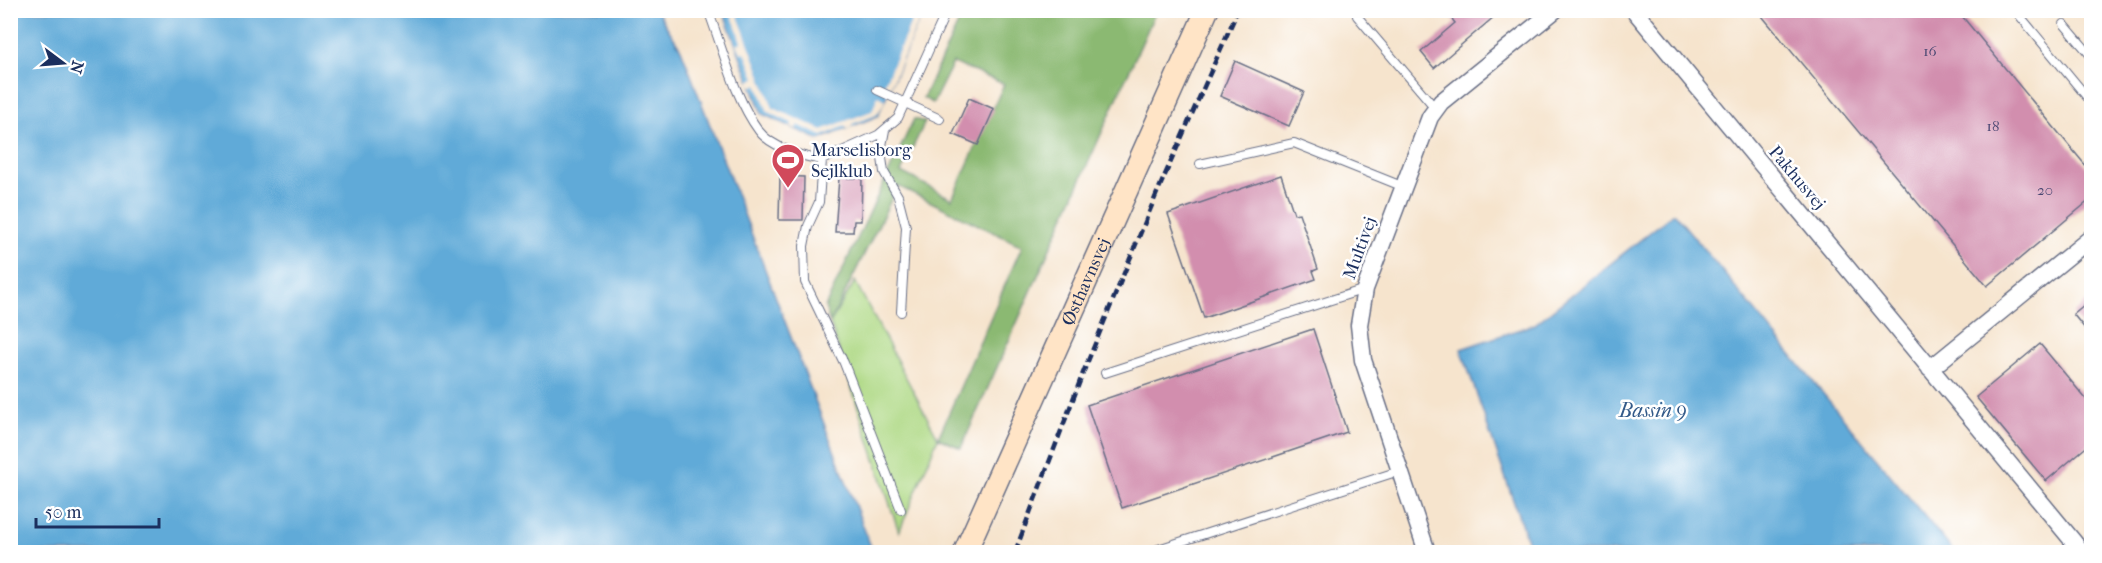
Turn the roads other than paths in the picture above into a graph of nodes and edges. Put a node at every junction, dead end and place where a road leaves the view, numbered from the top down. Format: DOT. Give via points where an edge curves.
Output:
graph roads {
  1 [pos="708,10"];
  2 [pos="947,10"];
  3 [pos="1207,10"];
  4 [pos="1359,10"];
  5 [pos="1555,10"];
  6 [pos="1634,10"];
  7 [pos="2015,10"];
  8 [pos="2064,24"];
  9 [pos="2091,57"];
  10 [pos="877,90"];
  11 [pos="907,103"];
  12 [pos="2091,103"];
  13 [pos="1436,109"];
  14 [pos="940,119"];
  15 [pos="885,130"];
  16 [pos="822,160"];
  17 [pos="1200,164"];
  18 [pos="1404,187"];
  19 [pos="2091,237"];
  20 [pos="1365,289"];
  21 [pos="901,312"];
  22 [pos="1930,369"];
  23 [pos="1105,373"];
  24 [pos="1399,471"];
  25 [pos="901,510"];
  26 [pos="975,530"];
  27 [pos="965,552"];
  28 [pos="985,552"];
  29 [pos="1149,552"];
  30 [pos="1427,552"];
  31 [pos="2082,552"];
  1 -- 16 [label="lane" via="737,87 761,133 784,147"];
  2 -- 11 [label="lane"];
  3 -- 26 [label="street, Østhavnsvej"];
  4 -- 13 [label="lane" via="1357,16"];
  5 -- 13 [label="street, Multivej"];
  6 -- 22 [label="street, Pakhusvej"];
  7 -- 12 [label="lane"];
  8 -- 9 [label="lane"];
  10 -- 11 [label="lane"];
  11 -- 14 [label="lane"];
  11 -- 15 [label="lane"];
  13 -- 18 [label="street, Multivej"];
  15 -- 16 [label="lane"];
  15 -- 21 [label="lane" via="881,151 884,172 898,196 906,226"];
  16 -- 25 [label="lane" via="819,202 804,246 805,282 844,363"];
  17 -- 18 [label="lane" via="1293,143"];
  18 -- 20 [label="street, Multivej"];
  19 -- 22 [label="street"];
  20 -- 23 [label="lane"];
  20 -- 24 [label="street, Multivej" via="1359,325 1363,360"];
  22 -- 31 [label="street, Pakhusvej"];
  24 -- 29 [label="lane"];
  24 -- 30 [label="street, Multivej"];
  26 -- 27 [label="street, Østhavnsvej"];
  26 -- 28 [label="street"];
}
